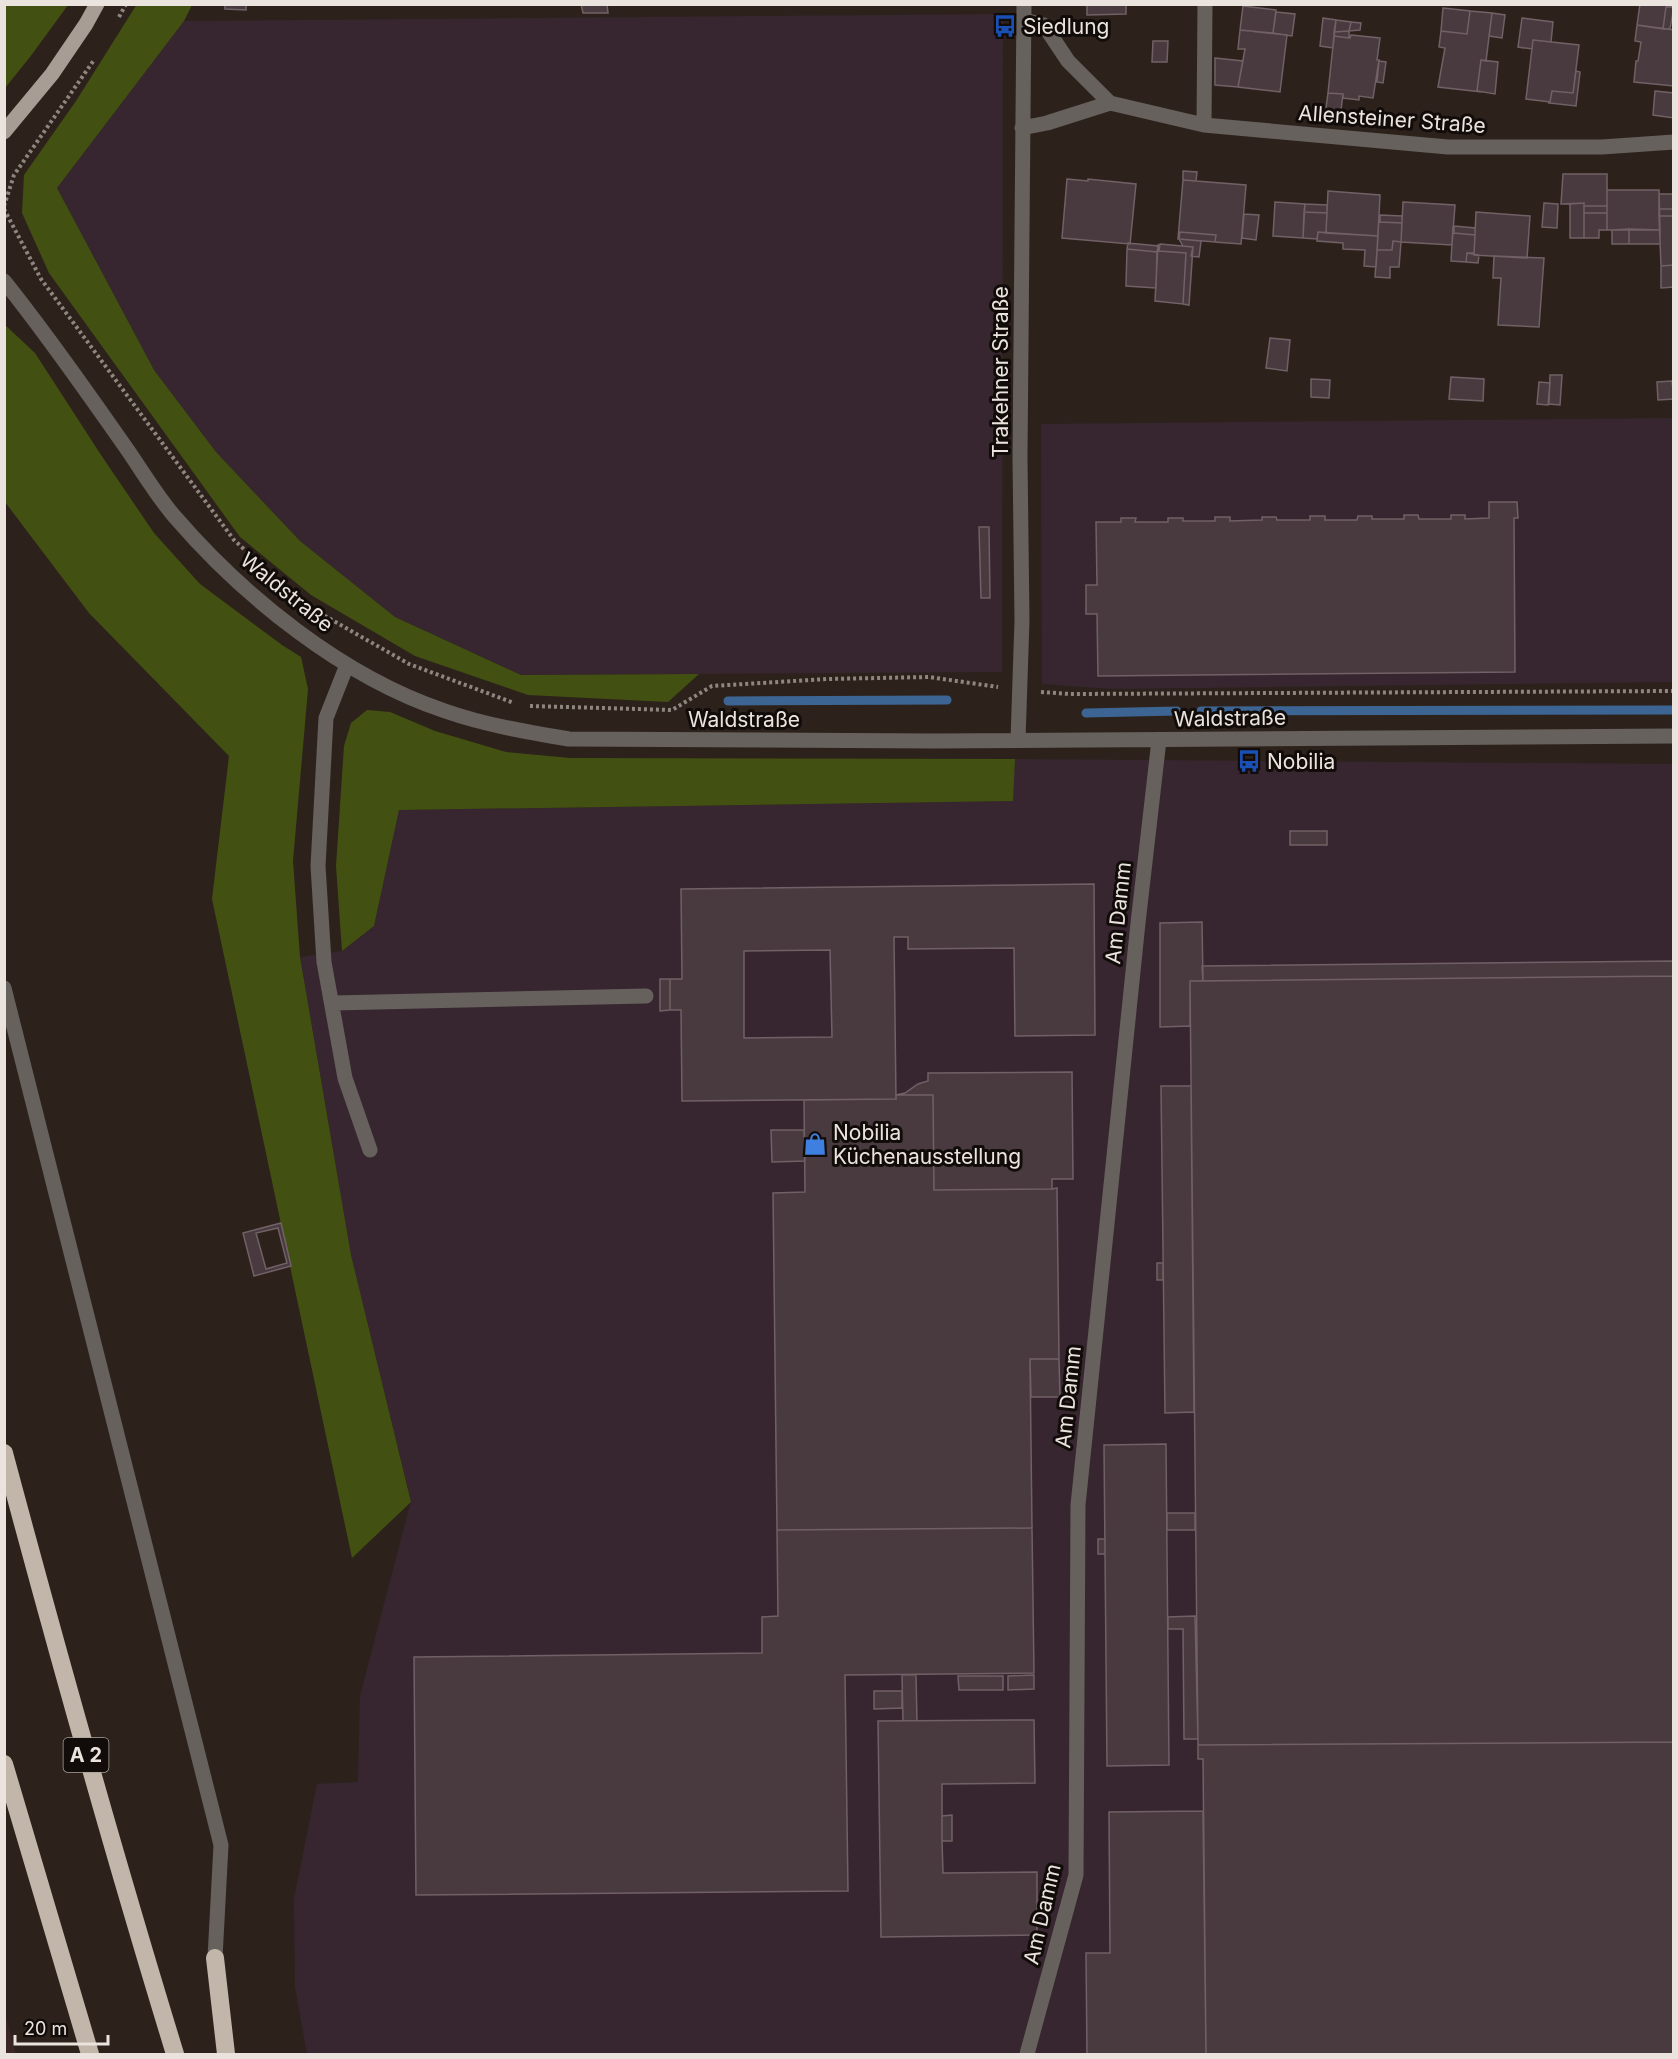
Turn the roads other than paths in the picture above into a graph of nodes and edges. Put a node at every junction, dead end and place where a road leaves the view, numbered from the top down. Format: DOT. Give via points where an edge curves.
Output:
graph roads {
  1 [pos="97,4"];
  2 [pos="1024,4"];
  3 [pos="1205,4"];
  4 [pos="1024,20"];
  5 [pos="1110,103"];
  6 [pos="1204,125"];
  7 [pos="1022,128"];
  8 [pos="4,132"];
  9 [pos="1674,142"];
  10 [pos="4,281"];
  11 [pos="347,665"];
  12 [pos="1674,736"];
  13 [pos="1018,740"];
  14 [pos="1159,740"];
  15 [pos="4,988"];
  16 [pos="646,996"];
  17 [pos="333,1003"];
  18 [pos="370,1150"];
  19 [pos="4,1453"];
  20 [pos="4,1764"];
  21 [pos="214,1958"];
  22 [pos="90,2055"];
  23 [pos="174,2055"];
  24 [pos="226,2055"];
  25 [pos="1027,2055"];
  1 -- 8 [label="main road" via="52,74"];
  2 -- 4 [label="street, Trakehner Straße"];
  3 -- 6 [label="street"];
  4 -- 5 [label="street" via="1044,25 1068,61"];
  4 -- 7 [label="street, Trakehner Straße"];
  5 -- 6 [label="street, Allensteiner Straße"];
  5 -- 7 [label="street"];
  6 -- 9 [label="street, Allensteiner Straße" via="1448,147 1602,147"];
  7 -- 13 [label="street, Trakehner Straße" via="1022,620"];
  10 -- 11 [label="street, Waldstraße" via="50,338 174,515 215,560 290,626"];
  11 -- 13 [label="street, Waldstraße" via="396,692 445,712 569,739"];
  11 -- 17 [label="street" via="326,718 318,866 324,962"];
  12 -- 14 [label="street, Waldstraße"];
  13 -- 14 [label="street, Waldstraße"];
  14 -- 25 [label="street, Am Damm" via="1078,1505 1076,1875"];
  15 -- 21 [label="street" via="221,1845"];
  16 -- 17 [label="street"];
  17 -- 18 [label="street" via="345,1078"];
  19 -- 23 [label="highway, A 2" via="73,1710"];
  20 -- 22 [label="highway"];
  21 -- 24 [label="highway"];
}
